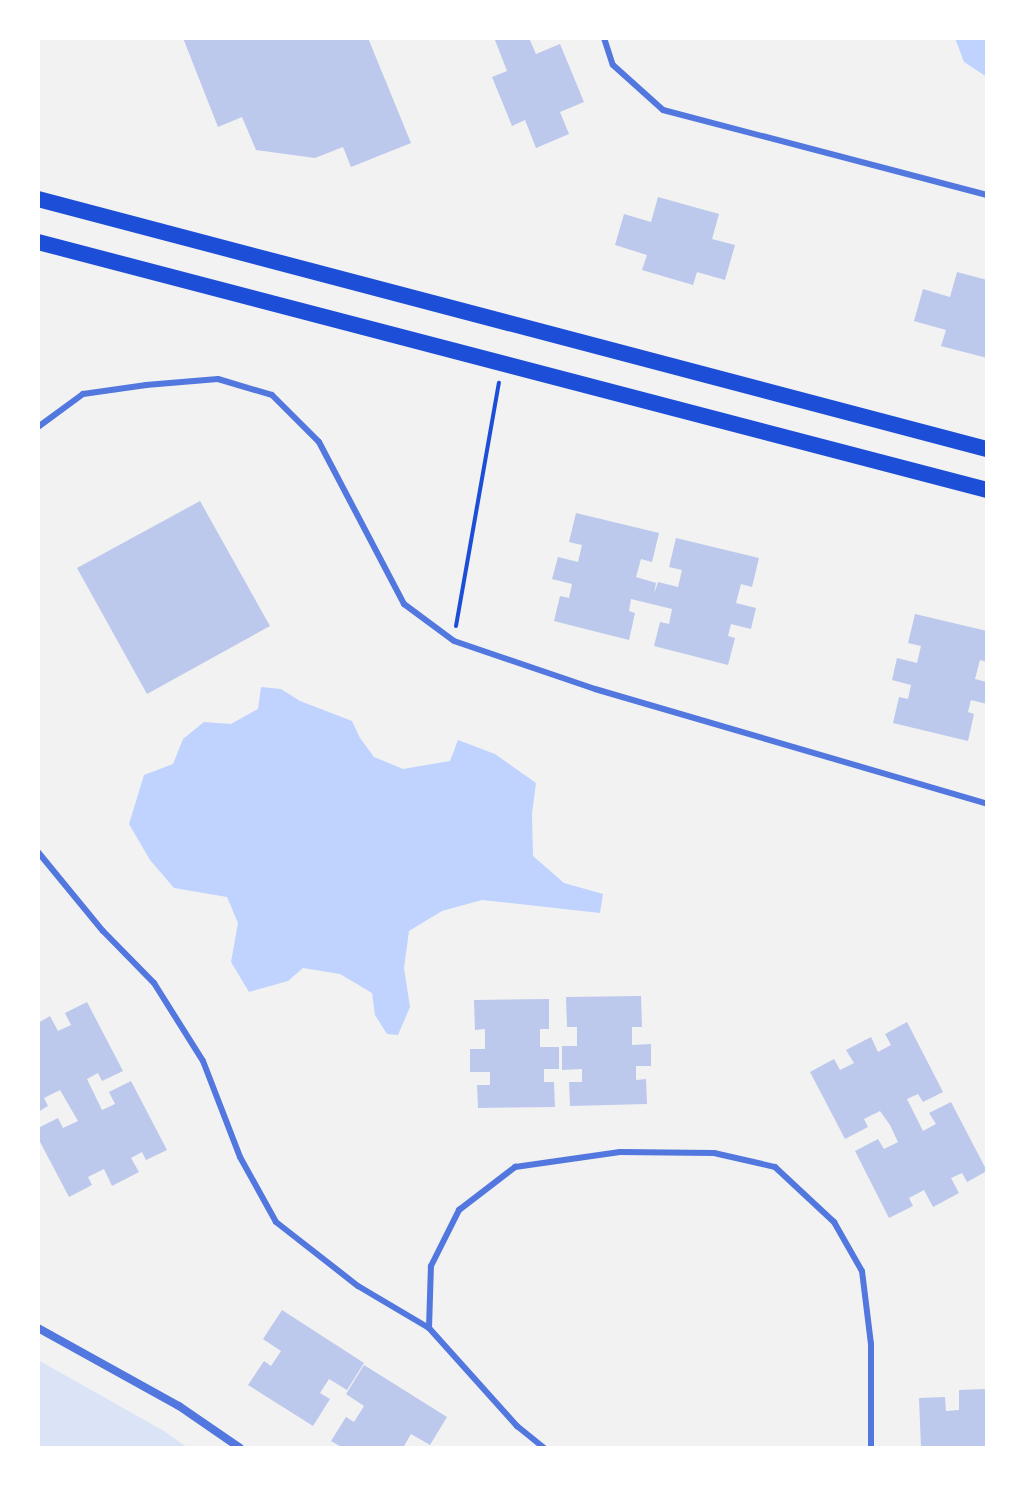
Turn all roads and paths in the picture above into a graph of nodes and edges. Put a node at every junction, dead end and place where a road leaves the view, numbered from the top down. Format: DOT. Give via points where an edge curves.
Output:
graph roads {
  1 [pos="604,38"];
  2 [pos="987,195"];
  3 [pos="38,199"];
  4 [pos="38,242"];
  5 [pos="503,363"];
  6 [pos="38,427"];
  7 [pos="987,449"];
  8 [pos="987,490"];
  9 [pos="454,641"];
  10 [pos="987,804"];
  11 [pos="38,852"];
  12 [pos="38,1328"];
  13 [pos="429,1328"];
  14 [pos="240,1448"];
  15 [pos="544,1448"];
  16 [pos="871,1448"];
  1 -- 2 [label="lane" via="613,65 663,110"];
  3 -- 7 [label="main road"];
  4 -- 5 [label="main road"];
  5 -- 8 [label="main road"];
  5 -- 9 [label="path"];
  6 -- 9 [label="lane" via="83,394 146,385 218,379 272,395 319,442 404,604"];
  9 -- 10 [label="lane" via="595,689"];
  11 -- 13 [label="lane" via="154,983 203,1061 240,1157 276,1222 358,1286"];
  12 -- 14 [label="street" via="179,1406"];
  13 -- 15 [label="lane" via="517,1426"];
  13 -- 16 [label="lane" via="431,1266 459,1210 515,1167 620,1152 714,1153 775,1167 834,1222 862,1271 871,1344"];
}
